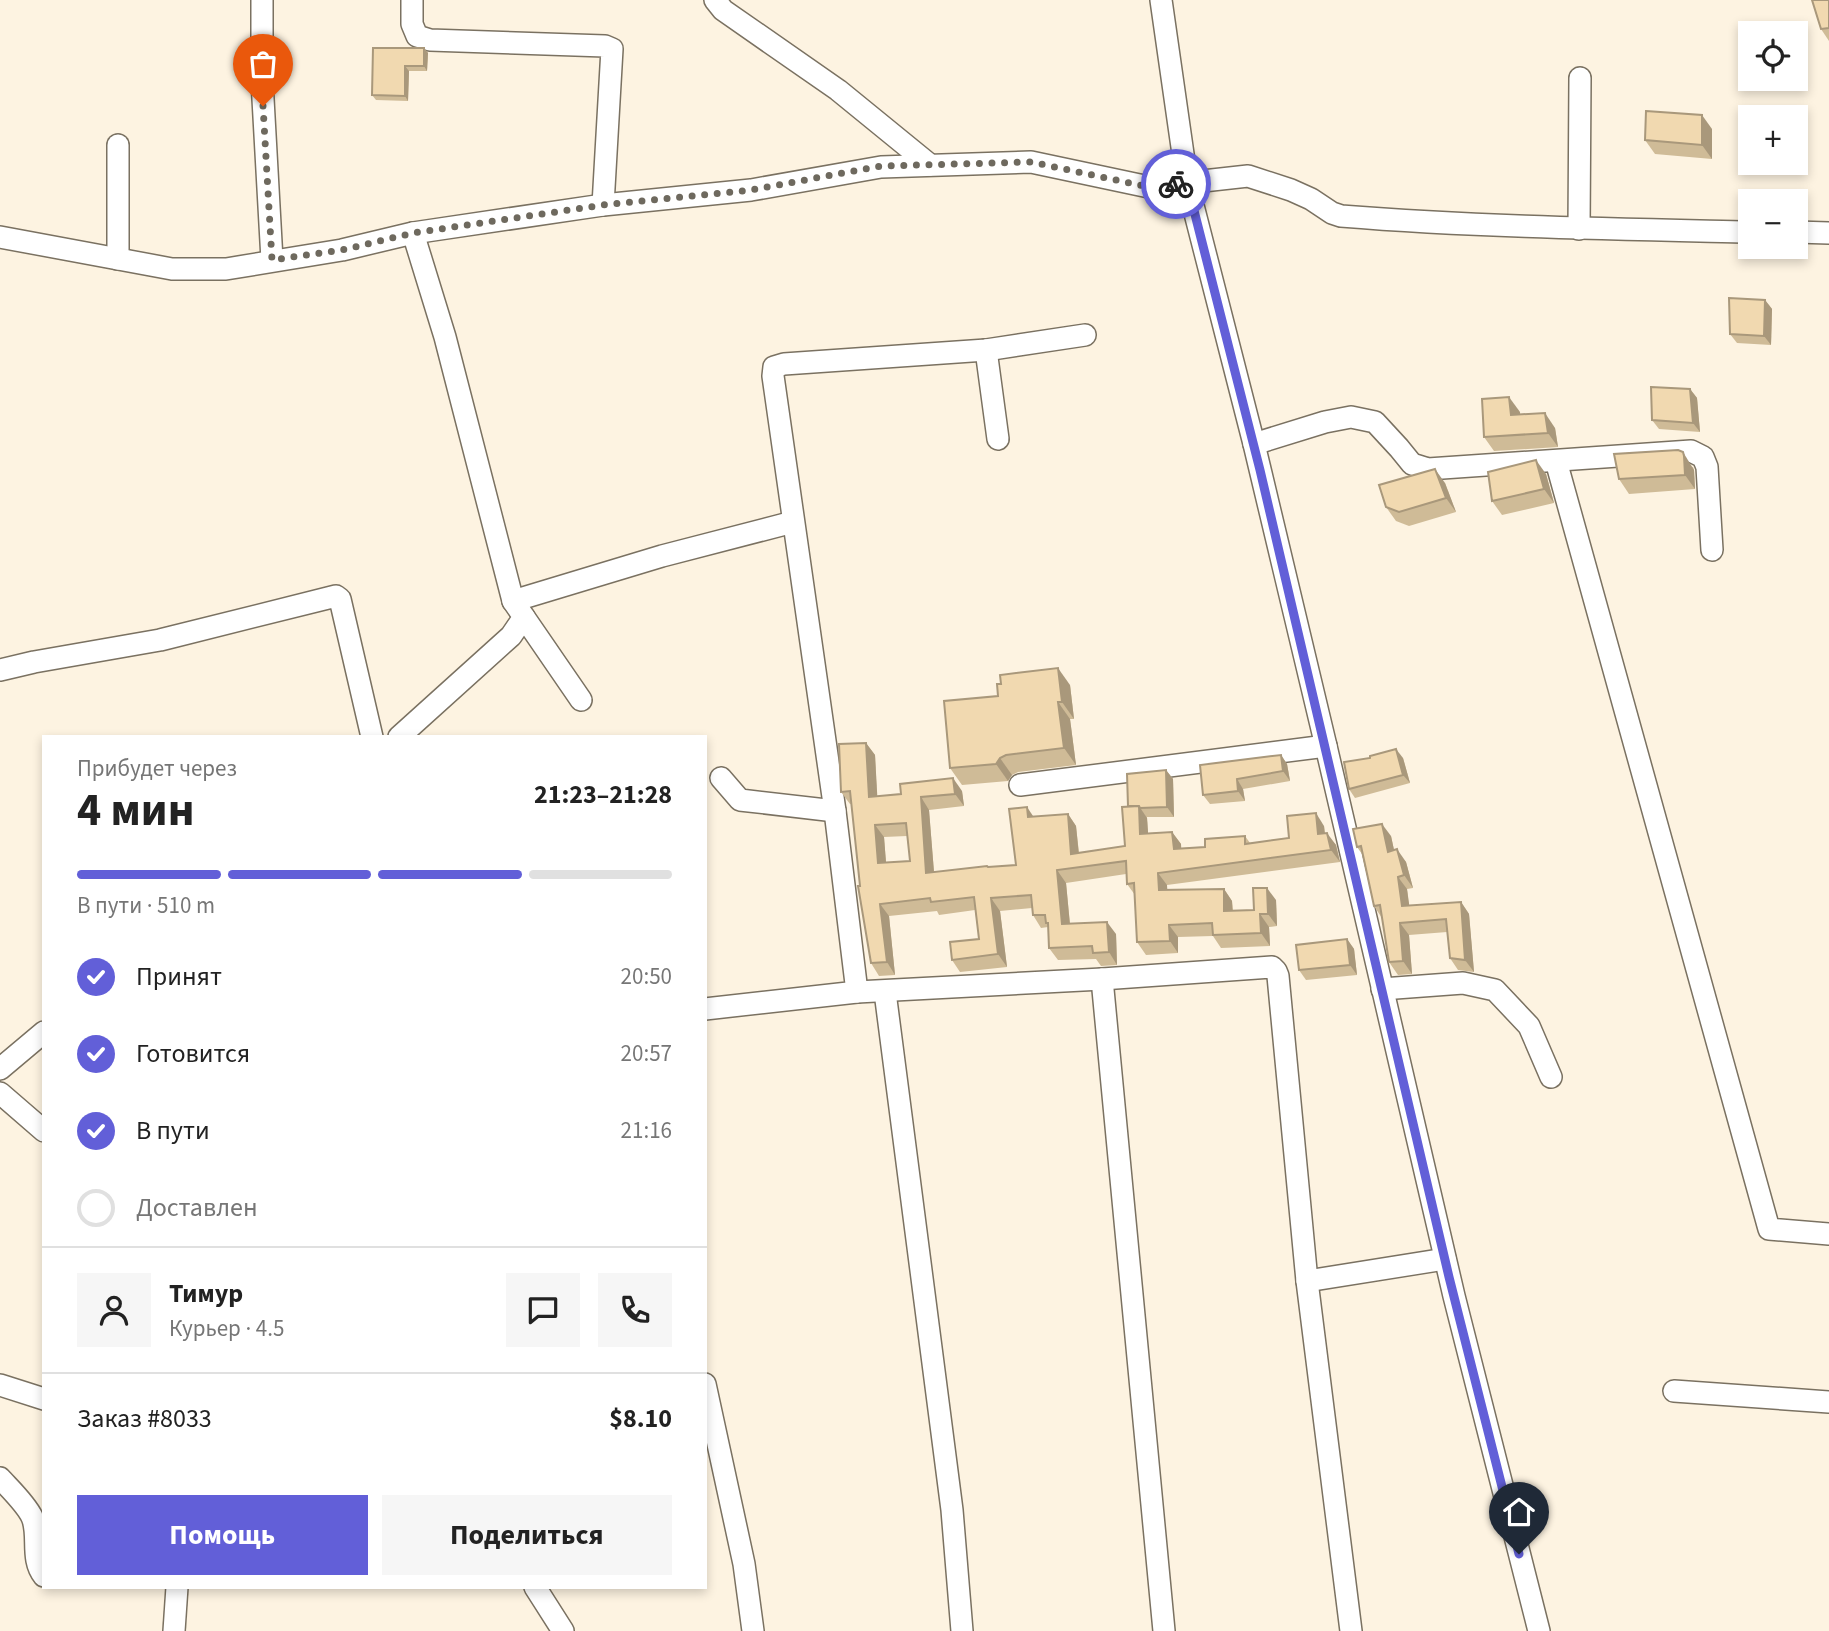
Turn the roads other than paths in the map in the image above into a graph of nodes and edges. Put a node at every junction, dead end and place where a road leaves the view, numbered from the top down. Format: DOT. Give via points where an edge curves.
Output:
graph roads {
  1 [pos="262,0"];
  2 [pos="412,0"];
  3 [pos="715,0"];
  4 [pos="1161,0"];
  5 [pos="1580,78"];
  6 [pos="118,145"];
  7 [pos="930,165"];
  8 [pos="1187,183"];
  9 [pos="603,205"];
  10 [pos="1578,229"];
  11 [pos="1738,232"];
  12 [pos="1808,232"];
  13 [pos="413,233"];
  14 [pos="1829,233"];
  15 [pos="0,237"];
  16 [pos="118,258"];
  17 [pos="272,260"];
  18 [pos="1085,335"];
  19 [pos="986,350"];
  20 [pos="999,439"];
  21 [pos="1254,444"];
  22 [pos="1556,461"];
  23 [pos="793,522"];
  24 [pos="1712,550"];
  25 [pos="519,609"];
  26 [pos="0,670"];
  27 [pos="581,700"];
  28 [pos="372,735"];
  29 [pos="401,735"];
  30 [pos="1326,746"];
  31 [pos="721,778"];
  32 [pos="1020,785"];
  33 [pos="835,811"];
  34 [pos="1102,979"];
  35 [pos="1382,989"];
  36 [pos="857,992"];
  37 [pos="885,992"];
  38 [pos="707,1009"];
  39 [pos="42,1034"];
  40 [pos="0,1069"];
  41 [pos="1551,1077"];
  42 [pos="0,1093"];
  43 [pos="42,1130"];
  44 [pos="1829,1234"];
  45 [pos="1445,1259"];
  46 [pos="1307,1281"];
  47 [pos="0,1385"];
  48 [pos="1674,1391"];
  49 [pos="707,1393"];
  50 [pos="42,1398"];
  51 [pos="1829,1402"];
  52 [pos="0,1478"];
  53 [pos="42,1574"];
  54 [pos="177,1589"];
  55 [pos="536,1589"];
  56 [pos="174,1631"];
  57 [pos="563,1631"];
  58 [pos="753,1631"];
  59 [pos="962,1631"];
  60 [pos="1164,1631"];
  61 [pos="1351,1631"];
  62 [pos="1539,1631"];
  1 -- 17 [label="street"];
  2 -- 9 [label="street" via="417,36 430,40 612,49"];
  3 -- 7 [label="street" via="838,89"];
  4 -- 8 [label="street"];
  5 -- 10 [label="street"];
  6 -- 16 [label="street"];
  7 -- 8 [label="street" via="1031,162 1149,187"];
  7 -- 9 [label="street" via="881,166 751,190"];
  8 -- 10 [label="street" via="1248,176 1291,190 1341,216"];
  8 -- 21 [label="street"];
  9 -- 13 [label="street"];
  10 -- 11 [label="street"];
  12 -- 14 [label="street"];
  13 -- 17 [label="street"];
  13 -- 25 [label="street"];
  15 -- 16 [label="street"];
  16 -- 17 [label="street" via="172,269 226,269"];
  18 -- 19 [label="street"];
  19 -- 20 [label="street"];
  19 -- 23 [label="street" via="774,367"];
  21 -- 22 [label="street" via="1351,416 1375,422 1412,464 1428,469"];
  21 -- 30 [label="street"];
  22 -- 24 [label="street" via="1691,452 1703,457"];
  22 -- 44 [label="street" via="1769,1229"];
  23 -- 25 [label="street" via="662,556"];
  23 -- 33 [label="street"];
  25 -- 27 [label="street"];
  25 -- 29 [label="street" via="512,636"];
  26 -- 28 [label="street" via="160,640 336,596"];
  30 -- 32 [label="street"];
  30 -- 35 [label="street"];
  31 -- 33 [label="street" via="740,800"];
  33 -- 36 [label="street"];
  34 -- 37 [label="street"];
  34 -- 46 [label="street" via="1272,967 1276,971"];
  34 -- 60 [label="street"];
  35 -- 41 [label="street" via="1463,983 1495,990 1529,1026"];
  35 -- 45 [label="street"];
  36 -- 37 [label="street"];
  36 -- 38 [label="street"];
  37 -- 59 [label="street" via="953,1510"];
  39 -- 40 [label="street"];
  42 -- 43 [label="street"];
  45 -- 46 [label="street"];
  45 -- 62 [label="street"];
  46 -- 61 [label="street"];
  47 -- 50 [label="street"];
  48 -- 51 [label="street"];
  49 -- 58 [label="street" via="744,1564"];
  52 -- 53 [label="street" via="33,1518 36,1559"];
  54 -- 56 [label="street"];
  55 -- 57 [label="street"];
}
